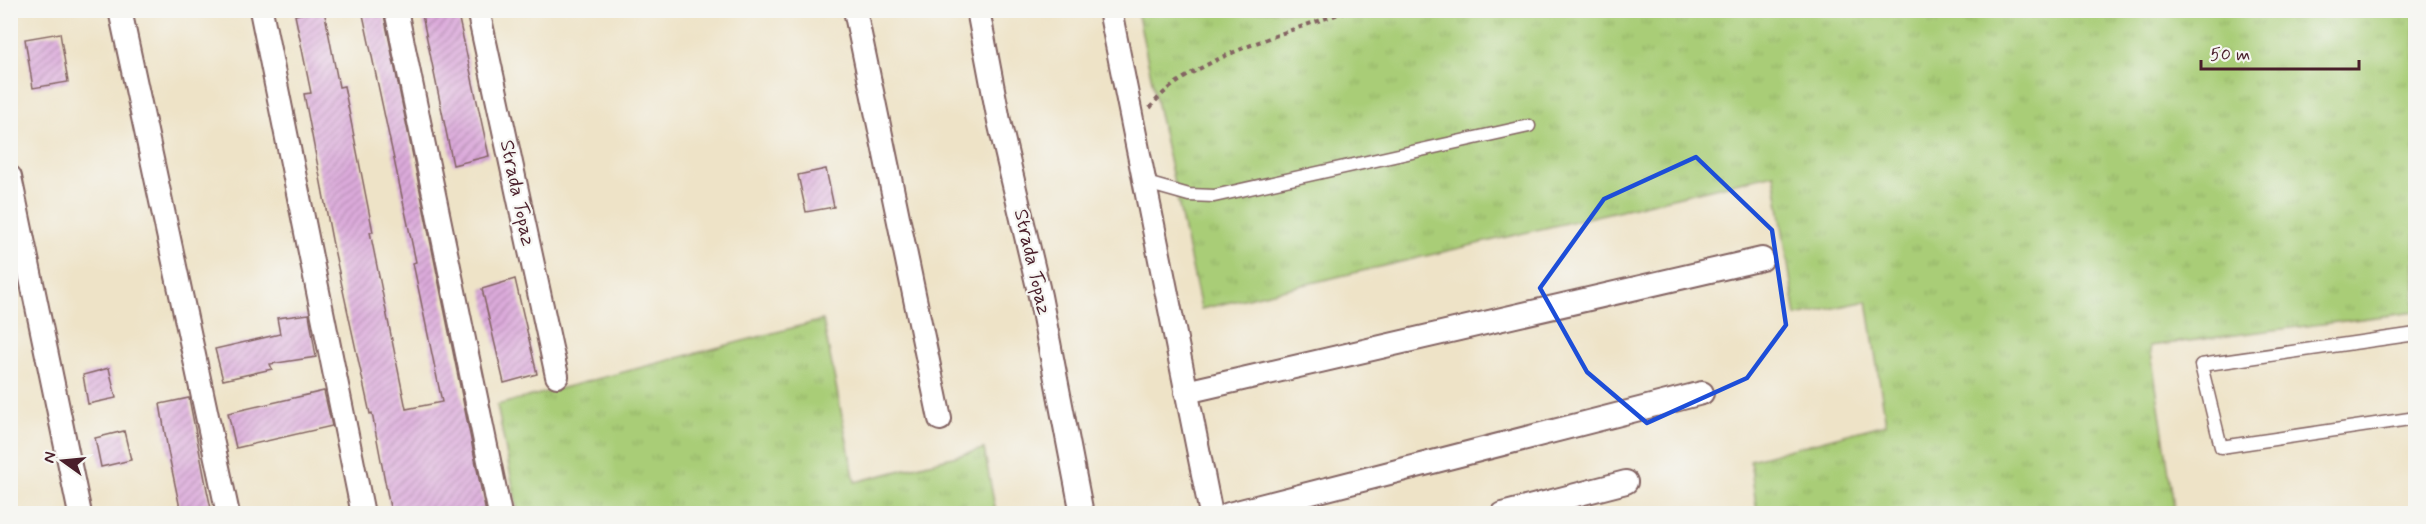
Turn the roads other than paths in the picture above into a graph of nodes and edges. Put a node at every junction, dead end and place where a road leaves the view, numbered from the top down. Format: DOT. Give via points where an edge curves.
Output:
graph roads {
  1 [pos="120,10"];
  2 [pos="261,10"];
  3 [pos="396,10"];
  4 [pos="478,10"];
  5 [pos="855,10"];
  6 [pos="978,10"];
  7 [pos="1110,10"];
  8 [pos="1529,126"];
  9 [pos="10,177"];
  10 [pos="1143,182"];
  11 [pos="1762,259"];
  12 [pos="2415,334"];
  13 [pos="557,376"];
  14 [pos="1186,392"];
  15 [pos="1702,393"];
  16 [pos="2415,418"];
  17 [pos="940,419"];
  18 [pos="1626,482"];
  19 [pos="80,513"];
  20 [pos="228,513"];
  21 [pos="363,513"];
  22 [pos="500,513"];
  23 [pos="1082,513"];
  24 [pos="1211,513"];
  25 [pos="1229,513"];
  26 [pos="1502,513"];
  1 -- 20 [label="street"];
  2 -- 21 [label="street"];
  3 -- 22 [label="street"];
  4 -- 13 [label="street, Strada Topaz"];
  5 -- 17 [label="street"];
  6 -- 23 [label="street, Strada Topaz"];
  7 -- 10 [label="street"];
  8 -- 10 [label="lane" via="1214,196 1189,195"];
  9 -- 19 [label="street"];
  10 -- 14 [label="street"];
  11 -- 14 [label="street"];
  12 -- 16 [label="lane" via="2201,365 2221,447"];
  14 -- 24 [label="street"];
  15 -- 25 [label="street"];
  18 -- 26 [label="street"];
}
